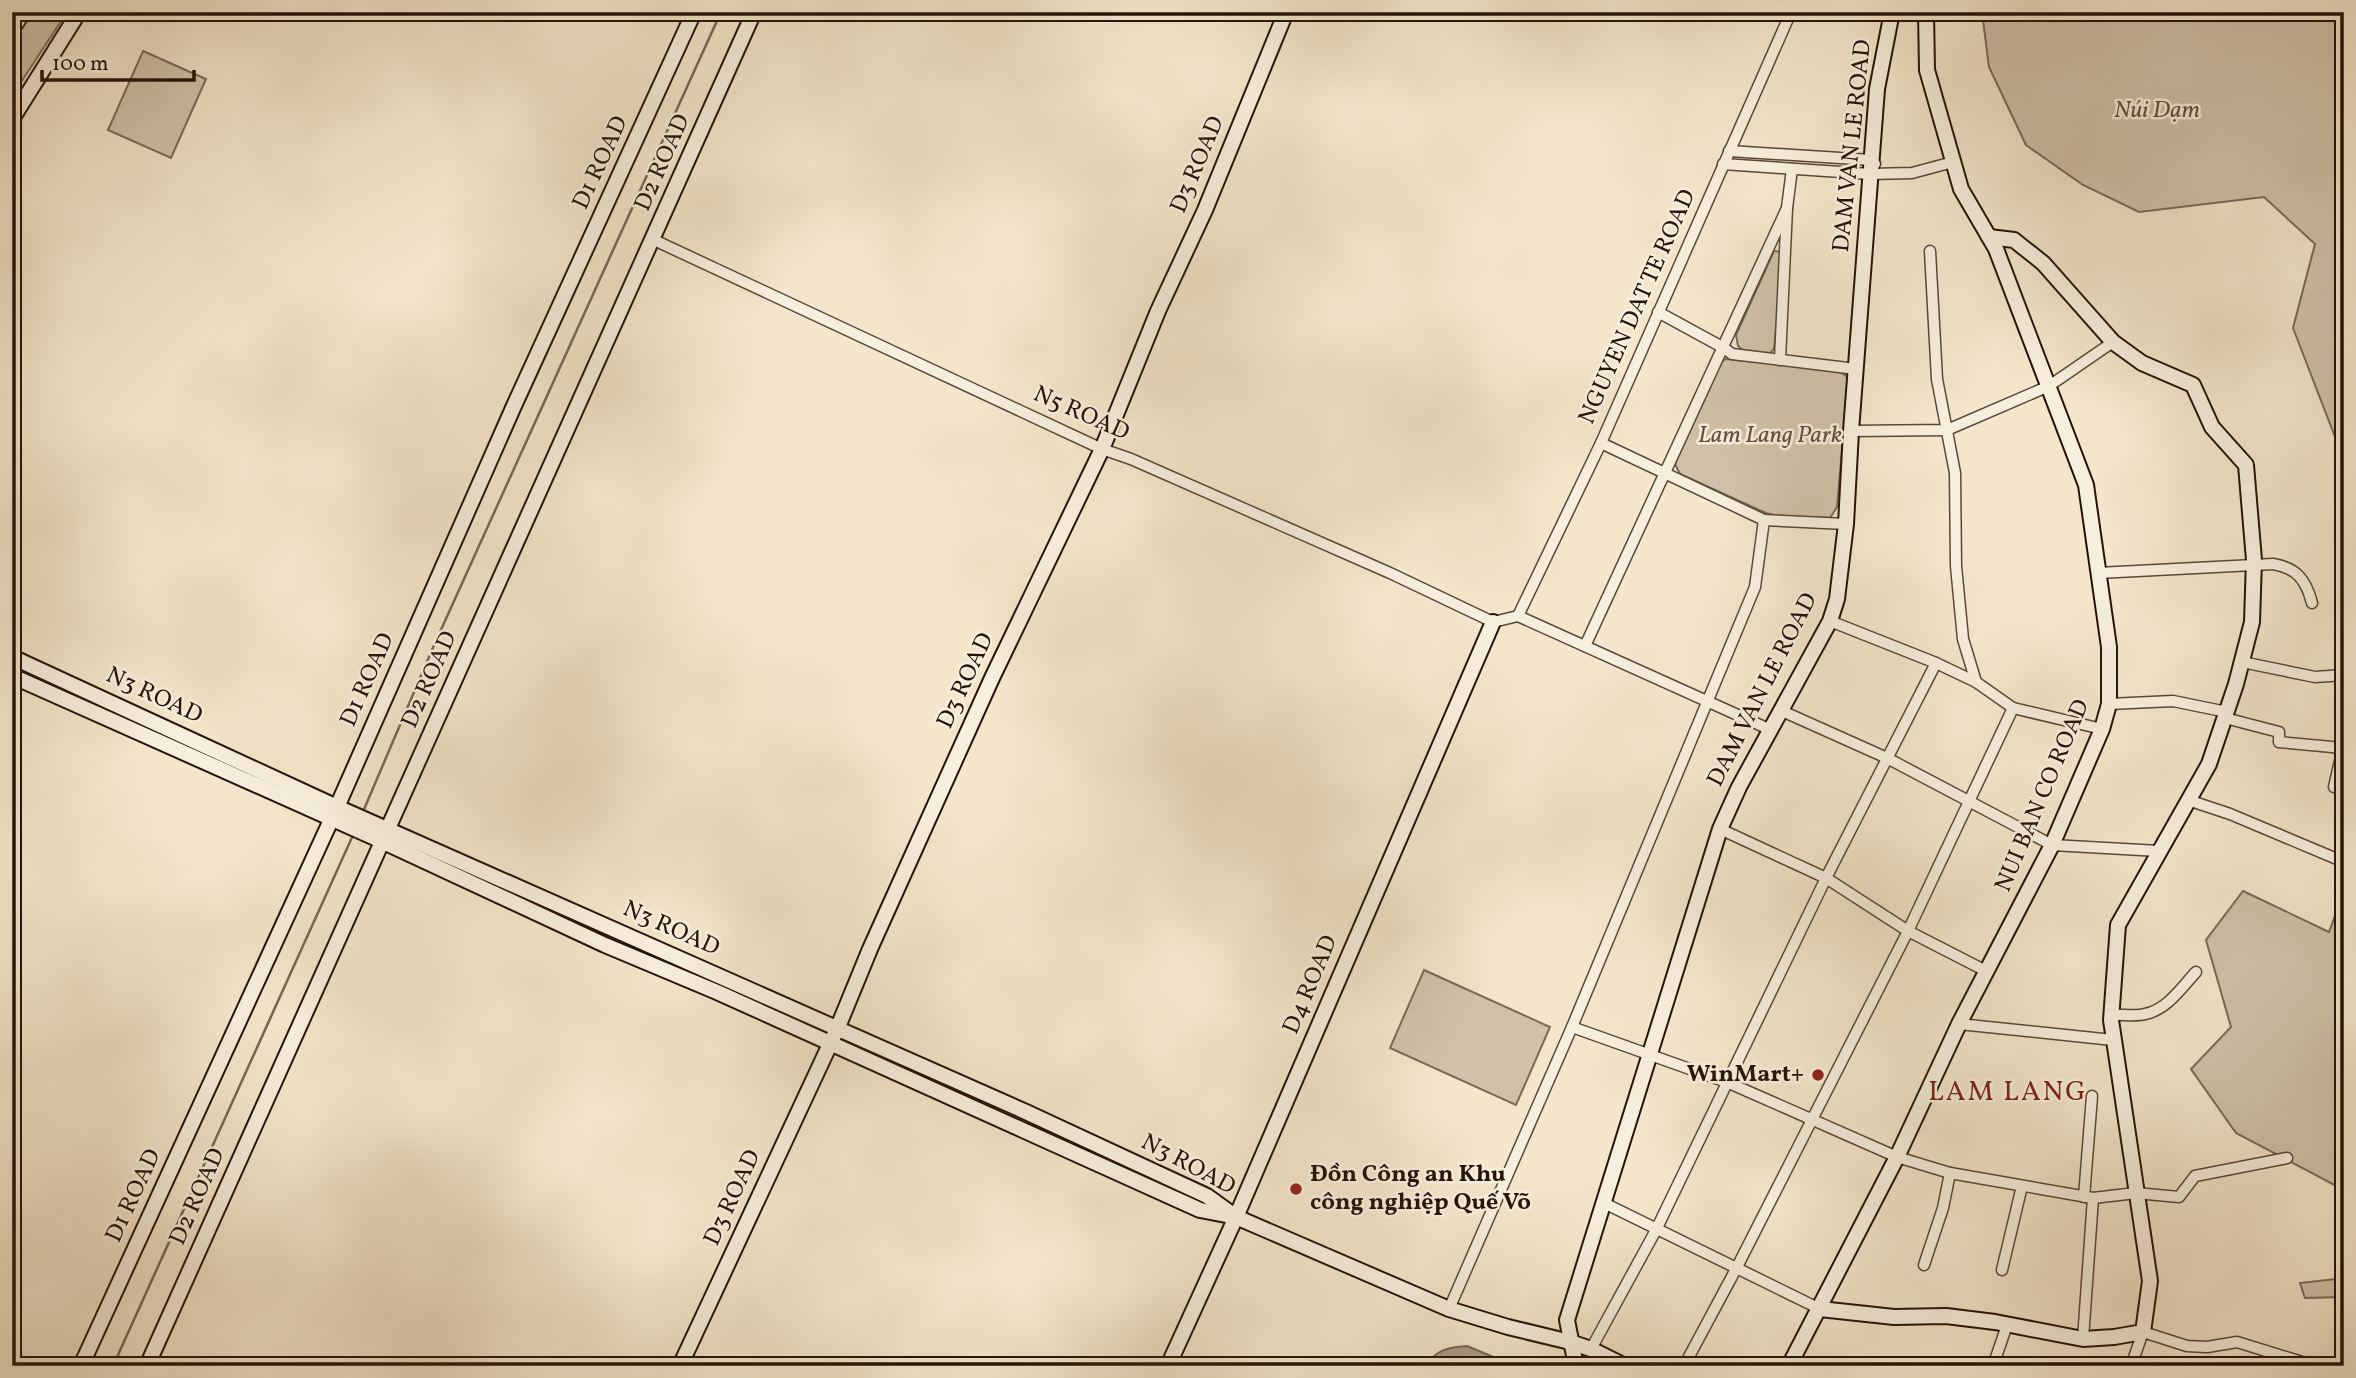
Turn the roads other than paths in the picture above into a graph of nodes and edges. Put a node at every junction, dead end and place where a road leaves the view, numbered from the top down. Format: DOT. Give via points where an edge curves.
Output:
graph roads {
  1 [pos="21,12"];
  2 [pos="79,12"];
  3 [pos="694,12"];
  4 [pos="754,12"];
  5 [pos="1286,12"];
  6 [pos="1791,12"];
  7 [pos="1892,12"];
  8 [pos="1926,12"];
  9 [pos="12,26"];
  10 [pos="12,119"];
  11 [pos="1729,151"];
  12 [pos="1953,162"];
  13 [pos="1723,164"];
  14 [pos="1870,167"];
  15 [pos="1792,169"];
  16 [pos="1787,208"];
  17 [pos="1989,237"];
  18 [pos="654,240"];
  19 [pos="1930,251"];
  20 [pos="1658,312"];
  21 [pos="2113,342"];
  22 [pos="1724,348"];
  23 [pos="1780,360"];
  24 [pos="1856,369"];
  25 [pos="2049,386"];
  26 [pos="1947,430"];
  27 [pos="1851,431"];
  28 [pos="1601,443"];
  29 [pos="1102,449"];
  30 [pos="1664,472"];
  31 [pos="1764,520"];
  32 [pos="1846,524"];
  33 [pos="2254,565"];
  34 [pos="2098,573"];
  35 [pos="2312,603"];
  36 [pos="1518,616"];
  37 [pos="1830,621"];
  38 [pos="1493,622"];
  39 [pos="1585,646"];
  40 [pos="12,657"];
  41 [pos="2242,662"];
  42 [pos="1936,663"];
  43 [pos="2344,675"];
  44 [pos="12,676"];
  45 [pos="1976,682"];
  46 [pos="94,694"];
  47 [pos="1708,701"];
  48 [pos="2109,704"];
  49 [pos="2013,708"];
  50 [pos="88,710"];
  51 [pos="1782,711"];
  52 [pos="2226,715"];
  53 [pos="2102,729"];
  54 [pos="1771,730"];
  55 [pos="1887,758"];
  56 [pos="2334,787"];
  57 [pos="1969,800"];
  58 [pos="2188,800"];
  59 [pos="338,814"];
  60 [pos="1720,829"];
  61 [pos="381,833"];
  62 [pos="2052,845"];
  63 [pos="2159,851"];
  64 [pos="2337,859"];
  65 [pos="1826,878"];
  66 [pos="613,929"];
  67 [pos="1908,931"];
  68 [pos="605,945"];
  69 [pos="1986,971"];
  70 [pos="2196,972"];
  71 [pos="2111,1015"];
  72 [pos="1959,1024"];
  73 [pos="838,1027"];
  74 [pos="1572,1027"];
  75 [pos="2113,1040"];
  76 [pos="830,1043"];
  77 [pos="1650,1054"];
  78 [pos="1728,1083"];
  79 [pos="2092,1096"];
  80 [pos="1813,1119"];
  81 [pos="1897,1157"];
  82 [pos="2287,1158"];
  83 [pos="1950,1173"];
  84 [pos="2022,1186"];
  85 [pos="2136,1193"];
  86 [pos="2089,1198"];
  87 [pos="1604,1203"];
  88 [pos="1236,1217"];
  89 [pos="1656,1230"];
  90 [pos="1924,1265"];
  91 [pos="1736,1269"];
  92 [pos="2002,1270"];
  93 [pos="1450,1309"];
  94 [pos="1820,1309"];
  95 [pos="2007,1325"];
  96 [pos="2143,1332"];
  97 [pos="2083,1339"];
  98 [pos="1570,1342"];
  99 [pos="1591,1349"];
  100 [pos="81,1366"];
  101 [pos="147,1366"];
  102 [pos="680,1366"];
  103 [pos="1168,1366"];
  104 [pos="1576,1366"];
  105 [pos="1625,1366"];
  106 [pos="1684,1366"];
  107 [pos="1789,1366"];
  108 [pos="1993,1366"];
  109 [pos="2131,1366"];
  110 [pos="2315,1366"];
  1 -- 9 [label="highway"];
  2 -- 10 [label="street"];
  3 -- 59 [label="street, D1 ROAD" via="507,420"];
  4 -- 18 [label="street, D2 ROAD"];
  5 -- 29 [label="street, D3 ROAD"];
  6 -- 11 [label="street, NGUYEN DAT TE ROAD"];
  7 -- 14 [label="street, DAM VAN LE ROAD" via="1877,89"];
  8 -- 12 [label="street, NUI BAN CO ROAD" via="1927,71"];
  11 -- 13 [label="street, NGUYEN DAT TE ROAD"];
  11 -- 14 [label="street"];
  12 -- 14 [label="street" via="1912,173 1885,174"];
  12 -- 17 [label="street, NUI BAN CO ROAD" via="1961,189"];
  13 -- 15 [label="street"];
  13 -- 20 [label="street, NGUYEN DAT TE ROAD"];
  14 -- 15 [label="street"];
  14 -- 24 [label="street, DAM VAN LE ROAD"];
  15 -- 16 [label="street"];
  16 -- 22 [label="street"];
  16 -- 23 [label="street"];
  17 -- 21 [label="street" via="2014,240 2043,263"];
  17 -- 25 [label="street, NUI BAN CO ROAD"];
  18 -- 29 [label="street, N5 ROAD"];
  18 -- 61 [label="street, D2 ROAD"];
  19 -- 26 [label="street" via="1937,379"];
  20 -- 22 [label="street"];
  20 -- 28 [label="street, NGUYEN DAT TE ROAD"];
  21 -- 25 [label="street"];
  21 -- 33 [label="street" via="2142,363 2193,385 2213,427 2246,465"];
  22 -- 23 [label="street" via="1732,354"];
  22 -- 30 [label="street"];
  23 -- 24 [label="street"];
  24 -- 27 [label="street, DAM VAN LE ROAD"];
  25 -- 26 [label="street"];
  25 -- 34 [label="street, NUI BAN CO ROAD" via="2086,485"];
  26 -- 27 [label="street"];
  26 -- 45 [label="street" via="1955,473 1963,639"];
  27 -- 32 [label="street, DAM VAN LE ROAD"];
  28 -- 30 [label="street"];
  28 -- 36 [label="street, NGUYEN DAT TE ROAD"];
  29 -- 38 [label="street, N5 ROAD"];
  29 -- 73 [label="street, D3 ROAD" via="992,678"];
  30 -- 31 [label="street"];
  30 -- 39 [label="street"];
  31 -- 32 [label="street"];
  31 -- 47 [label="street" via="1755,587"];
  32 -- 37 [label="street, DAM VAN LE ROAD" via="1838,599"];
  33 -- 34 [label="street"];
  33 -- 35 [label="street" via="2273,564 2296,572"];
  33 -- 41 [label="street" via="2252,622"];
  34 -- 48 [label="street, NUI BAN CO ROAD" via="2109,647"];
  36 -- 38 [label="street"];
  36 -- 39 [label="street"];
  37 -- 42 [label="street"];
  37 -- 51 [label="street, DAM VAN LE ROAD"];
  38 -- 88 [label="street, D4 ROAD"];
  39 -- 47 [label="street"];
  40 -- 46 [label="street, N3 ROAD"];
  41 -- 43 [label="street" via="2315,677"];
  41 -- 52 [label="street"];
  42 -- 45 [label="street"];
  42 -- 55 [label="street"];
  44 -- 50 [label="street, N3 ROAD"];
  45 -- 49 [label="street"];
  46 -- 50 [label="street"];
  46 -- 59 [label="street, N3 ROAD"];
  47 -- 54 [label="street"];
  47 -- 74 [label="street"];
  48 -- 52 [label="street" via="2173,701"];
  48 -- 53 [label="street, NUI BAN CO ROAD"];
  49 -- 53 [label="street"];
  49 -- 57 [label="street"];
  50 -- 59 [label="street, N3 ROAD"];
  51 -- 54 [label="street, DAM VAN LE ROAD"];
  51 -- 55 [label="street"];
  52 -- 56 [label="street" via="2278,732 2279,741 2343,748"];
  52 -- 58 [label="street" via="2209,764"];
  53 -- 62 [label="street, NUI BAN CO ROAD"];
  54 -- 60 [label="street, DAM VAN LE ROAD"];
  55 -- 57 [label="street"];
  55 -- 65 [label="street"];
  57 -- 62 [label="street"];
  57 -- 67 [label="street"];
  58 -- 63 [label="street"];
  58 -- 64 [label="street"];
  59 -- 61 [label="street, N3 ROAD"];
  59 -- 100 [label="street, D1 ROAD"];
  60 -- 65 [label="street"];
  60 -- 77 [label="street, DAM VAN LE ROAD"];
  61 -- 66 [label="street, N3 ROAD"];
  61 -- 68 [label="street, N3 ROAD"];
  61 -- 101 [label="street, D2 ROAD"];
  62 -- 63 [label="street"];
  62 -- 69 [label="street, NUI BAN CO ROAD"];
  63 -- 71 [label="street" via="2118,925"];
  65 -- 67 [label="street"];
  65 -- 78 [label="street"];
  66 -- 68 [label="street"];
  66 -- 73 [label="street, N3 ROAD"];
  67 -- 69 [label="street"];
  67 -- 80 [label="street"];
  68 -- 76 [label="street, N3 ROAD"];
  69 -- 72 [label="street, NUI BAN CO ROAD"];
  70 -- 71 [label="street" via="2156,1010"];
  71 -- 75 [label="street"];
  72 -- 75 [label="street"];
  72 -- 81 [label="street, NUI BAN CO ROAD"];
  73 -- 76 [label="street, D3 ROAD"];
  73 -- 88 [label="street, N3 ROAD" via="1208,1196"];
  74 -- 77 [label="street"];
  74 -- 93 [label="street"];
  75 -- 85 [label="street"];
  76 -- 88 [label="street, N3 ROAD" via="1200,1210"];
  76 -- 102 [label="street, D3 ROAD"];
  77 -- 78 [label="street"];
  77 -- 87 [label="street, DAM VAN LE ROAD"];
  78 -- 80 [label="street"];
  78 -- 89 [label="street"];
  79 -- 86 [label="street"];
  80 -- 81 [label="street"];
  80 -- 91 [label="street"];
  81 -- 83 [label="street"];
  81 -- 94 [label="street, NUI BAN CO ROAD"];
  82 -- 85 [label="street" via="2195,1176 2179,1197"];
  83 -- 84 [label="street"];
  83 -- 90 [label="street"];
  84 -- 86 [label="street"];
  84 -- 92 [label="street"];
  85 -- 86 [label="street"];
  85 -- 96 [label="street" via="2150,1281"];
  86 -- 97 [label="street"];
  87 -- 89 [label="street"];
  87 -- 98 [label="street, DAM VAN LE ROAD" via="1567,1320"];
  88 -- 93 [label="street"];
  88 -- 103 [label="street, D4 ROAD"];
  89 -- 91 [label="street"];
  89 -- 99 [label="street"];
  91 -- 94 [label="street"];
  91 -- 106 [label="street"];
  93 -- 98 [label="street"];
  94 -- 95 [label="street" via="1894,1317 1946,1316"];
  94 -- 107 [label="street, NUI BAN CO ROAD"];
  95 -- 97 [label="street"];
  95 -- 108 [label="street"];
  96 -- 97 [label="street"];
  96 -- 109 [label="street"];
  96 -- 110 [label="street" via="2187,1346 2237,1342"];
  98 -- 99 [label="street"];
  98 -- 104 [label="street, DAM VAN LE ROAD"];
  99 -- 105 [label="street"];
}
